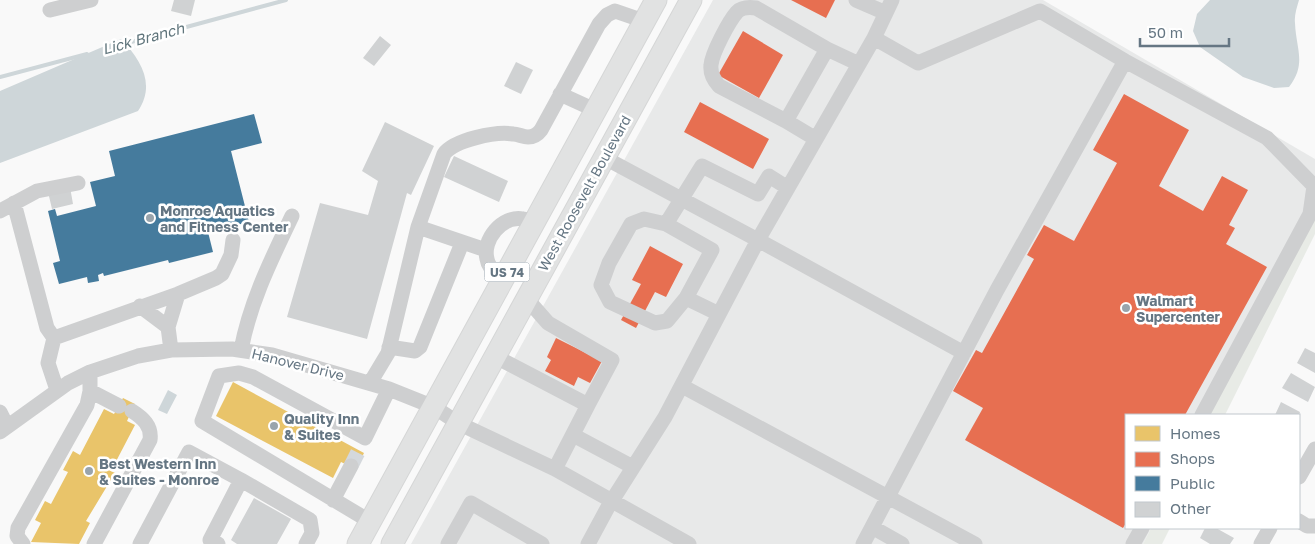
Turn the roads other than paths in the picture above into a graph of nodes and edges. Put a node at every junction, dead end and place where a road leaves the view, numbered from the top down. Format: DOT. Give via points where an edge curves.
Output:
graph roads {
  1 [pos="91,0"];
  2 [pos="656,0"];
  3 [pos="691,0"];
  4 [pos="856,0"];
  5 [pos="889,6"];
  6 [pos="50,10"];
  7 [pos="644,21"];
  8 [pos="874,38"];
  9 [pos="827,49"];
  10 [pos="1125,61"];
  11 [pos="859,64"];
  12 [pos="560,94"];
  13 [pos="595,110"];
  14 [pos="786,122"];
  15 [pos="816,139"];
  16 [pos="603,156"];
  17 [pos="78,183"];
  18 [pos="788,188"];
  19 [pos="681,199"];
  20 [pos="14,203"];
  21 [pos="0,211"];
  22 [pos="292,216"];
  23 [pos="534,223"];
  24 [pos="666,224"];
  25 [pos="418,227"];
  26 [pos="233,240"];
  27 [pos="758,240"];
  28 [pos="462,242"];
  29 [pos="486,250"];
  30 [pos="502,282"];
  31 [pos="178,294"];
  32 [pos="526,298"];
  33 [pos="686,298"];
  34 [pos="140,306"];
  35 [pos="719,314"];
  36 [pos="168,327"];
  37 [pos="54,338"];
  38 [pos="389,347"];
  39 [pos="171,350"];
  40 [pos="218,350"];
  41 [pos="242,350"];
  42 [pos="964,352"];
  43 [pos="494,356"];
  44 [pos="90,372"];
  45 [pos="219,376"];
  46 [pos="370,383"];
  47 [pos="682,386"];
  48 [pos="389,389"];
  49 [pos="57,390"];
  50 [pos="90,391"];
  51 [pos="588,404"];
  52 [pos="434,407"];
  53 [pos="0,412"];
  54 [pos="1203,414"];
  55 [pos="458,423"];
  56 [pos="4,429"];
  57 [pos="573,435"];
  58 [pos="1315,449"];
  59 [pos="351,466"];
  60 [pos="633,467"];
  61 [pos="555,469"];
  62 [pos="1300,475"];
  63 [pos="241,480"];
  64 [pos="888,496"];
  65 [pos="333,500"];
  66 [pos="611,502"];
  67 [pos="371,522"];
  68 [pos="1300,522"];
  69 [pos="1315,526"];
  70 [pos="872,527"];
  71 [pos="1141,529"];
  72 [pos="1269,529"];
  73 [pos="212,543"];
  74 [pos="23,544"];
  75 [pos="94,544"];
  76 [pos="140,544"];
  77 [pos="306,544"];
  78 [pos="358,544"];
  79 [pos="392,544"];
  80 [pos="448,544"];
  81 [pos="542,544"];
  82 [pos="588,544"];
  83 [pos="689,544"];
  84 [pos="862,544"];
  85 [pos="902,544"];
  86 [pos="974,544"];
  87 [pos="1133,544"];
  88 [pos="1260,544"];
  1 -- 6 [label="street"];
  2 -- 7 [label="highway, West Roosevelt Boulevard / US 74"];
  3 -- 16 [label="highway, West Roosevelt Boulevard / US 74"];
  4 -- 5 [label="street"];
  5 -- 8 [label="street"];
  7 -- 12 [label="street" via="615,11 607,15"];
  7 -- 13 [label="highway, West Roosevelt Boulevard / US 74"];
  8 -- 10 [label="street" via="918,63 1040,11"];
  8 -- 11 [label="street"];
  9 -- 11 [label="street"];
  9 -- 14 [label="street"];
  9 -- 14 [label="street" via="756,8 742,8 732,21 713,56 713,78 719,86"];
  10 -- 42 [label="street"];
  10 -- 54 [label="street" via="1267,138 1314,186 1310,214"];
  11 -- 15 [label="street"];
  12 -- 13 [label="street"];
  12 -- 25 [label="street" via="536,135 487,135 449,147"];
  13 -- 23 [label="highway, West Roosevelt Boulevard / US 74"];
  14 -- 15 [label="street"];
  15 -- 18 [label="street"];
  16 -- 19 [label="street"];
  16 -- 32 [label="highway, West Roosevelt Boulevard / US 74"];
  17 -- 20 [label="street" via="37,191"];
  18 -- 19 [label="street" via="769,176 758,194 702,166"];
  18 -- 27 [label="street"];
  19 -- 24 [label="street"];
  19 -- 27 [label="street"];
  20 -- 21 [label="street"];
  20 -- 37 [label="street" via="47,328"];
  22 -- 41 [label="street" via="263,277"];
  23 -- 29 [label="street" via="515,219 503,225 487,240"];
  23 -- 30 [label="highway, West Roosevelt Boulevard / US 74"];
  24 -- 33 [label="street" via="712,250"];
  24 -- 33 [label="street" via="644,219 631,224 609,263 601,285 610,302 655,323 667,322"];
  25 -- 28 [label="street"];
  25 -- 38 [label="street"];
  26 -- 31 [label="street" via="231,255 222,274"];
  27 -- 35 [label="street"];
  27 -- 42 [label="street"];
  28 -- 29 [label="street"];
  28 -- 38 [label="street" via="420,347 415,351"];
  29 -- 30 [label="street" via="487,261"];
  30 -- 52 [label="highway, West Roosevelt Boulevard / US 74"];
  31 -- 34 [label="street"];
  31 -- 36 [label="street"];
  32 -- 43 [label="highway, West Roosevelt Boulevard / US 74"];
  32 -- 51 [label="street" via="548,323 612,360"];
  33 -- 35 [label="street"];
  34 -- 36 [label="street"];
  34 -- 37 [label="street"];
  35 -- 47 [label="street"];
  36 -- 39 [label="street"];
  37 -- 49 [label="street" via="48,363"];
  38 -- 46 [label="street"];
  39 -- 40 [label="street, Hanover Drive"];
  39 -- 44 [label="street, Hanover Drive" via="138,356"];
  40 -- 41 [label="street, Hanover Drive"];
  40 -- 45 [label="street"];
  41 -- 46 [label="street, Hanover Drive" via="272,355"];
  42 -- 64 [label="street"];
  43 -- 51 [label="street"];
  43 -- 55 [label="highway, West Roosevelt Boulevard / US 74"];
  44 -- 49 [label="street, Hanover Drive"];
  44 -- 50 [label="street"];
  45 -- 48 [label="street" via="239,373 253,377 362,444"];
  45 -- 65 [label="street" via="202,421"];
  46 -- 48 [label="street, Hanover Drive"];
  47 -- 60 [label="street"];
  47 -- 64 [label="street"];
  48 -- 52 [label="street, Hanover Drive"];
  49 -- 56 [label="street, Hanover Drive"];
  50 -- 74 [label="street" via="87,405 18,528 17,536"];
  50 -- 75 [label="street" via="146,421 150,431 150,440"];
  51 -- 57 [label="street"];
  52 -- 55 [label="street, Hanover Drive"];
  52 -- 67 [label="highway, West Roosevelt Boulevard / US 74"];
  53 -- 56 [label="street"];
  55 -- 61 [label="street, Hanover Drive"];
  55 -- 79 [label="highway, West Roosevelt Boulevard / US 74"];
  57 -- 60 [label="street"];
  57 -- 61 [label="street"];
  58 -- 62 [label="street"];
  59 -- 65 [label="street"];
  60 -- 66 [label="street"];
  61 -- 66 [label="street, Hanover Drive"];
  63 -- 73 [label="street"];
  63 -- 76 [label="street" via="189,452"];
  63 -- 77 [label="street" via="310,520 312,533"];
  64 -- 70 [label="street"];
  64 -- 86 [label="street"];
  65 -- 67 [label="street"];
  66 -- 82 [label="street"];
  66 -- 83 [label="street, Hanover Drive"];
  67 -- 78 [label="highway, West Roosevelt Boulevard / US 74"];
  68 -- 69 [label="street"];
  70 -- 84 [label="street"];
  70 -- 85 [label="street"];
  71 -- 87 [label="street"];
  72 -- 88 [label="street"];
  80 -- 81 [label="street" via="471,503"];
}
